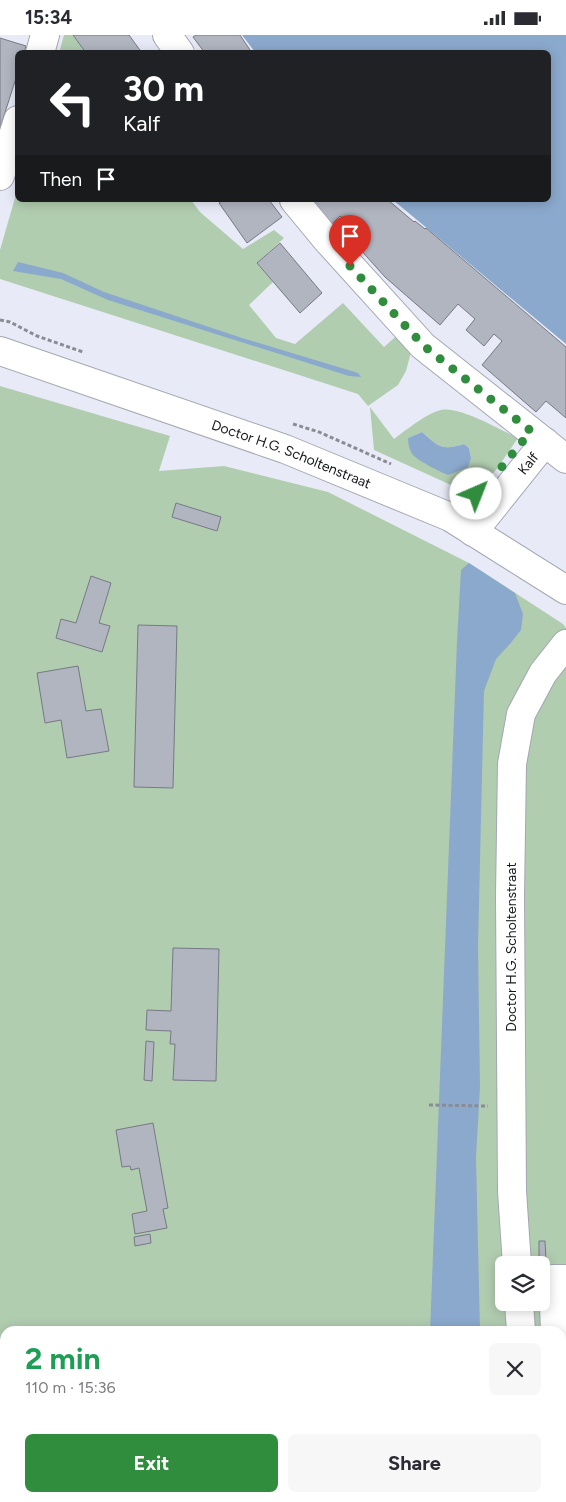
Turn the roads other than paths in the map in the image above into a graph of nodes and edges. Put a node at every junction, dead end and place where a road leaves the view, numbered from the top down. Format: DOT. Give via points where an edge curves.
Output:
graph roads {
  1 [pos="45,35"];
  2 [pos="167,35"];
  3 [pos="41,50"];
  4 [pos="178,50"];
  5 [pos="15,129"];
  6 [pos="0,176"];
  7 [pos="296,202"];
  8 [pos="0,351"];
  9 [pos="545,442"];
  10 [pos="566,459"];
  11 [pos="474,532"];
  12 [pos="566,590"];
  13 [pos="566,644"];
  14 [pos="516,1256"];
  15 [pos="566,1279"];
  16 [pos="520,1311"];
  17 [pos="521,1326"];
  18 [pos="555,1326"];
  1 -- 3 [label="street"];
  2 -- 4 [label="street"];
  5 -- 6 [label="street"];
  7 -- 9 [label="street, Kalf" via="424,346"];
  8 -- 11 [label="street, Doctor H.G. Scholtenstraat" via="285,449 450,517"];
  9 -- 10 [label="street, Kalf"];
  9 -- 11 [label="street, Kalf"];
  11 -- 12 [label="street, Doctor H.G. Scholtenstraat"];
  13 -- 14 [label="street, Doctor H.G. Scholtenstraat" via="543,673 520,714 512,763 511,1107"];
  15 -- 18 [label="street" via="553,1279"];
  16 -- 17 [label="street"];
}
